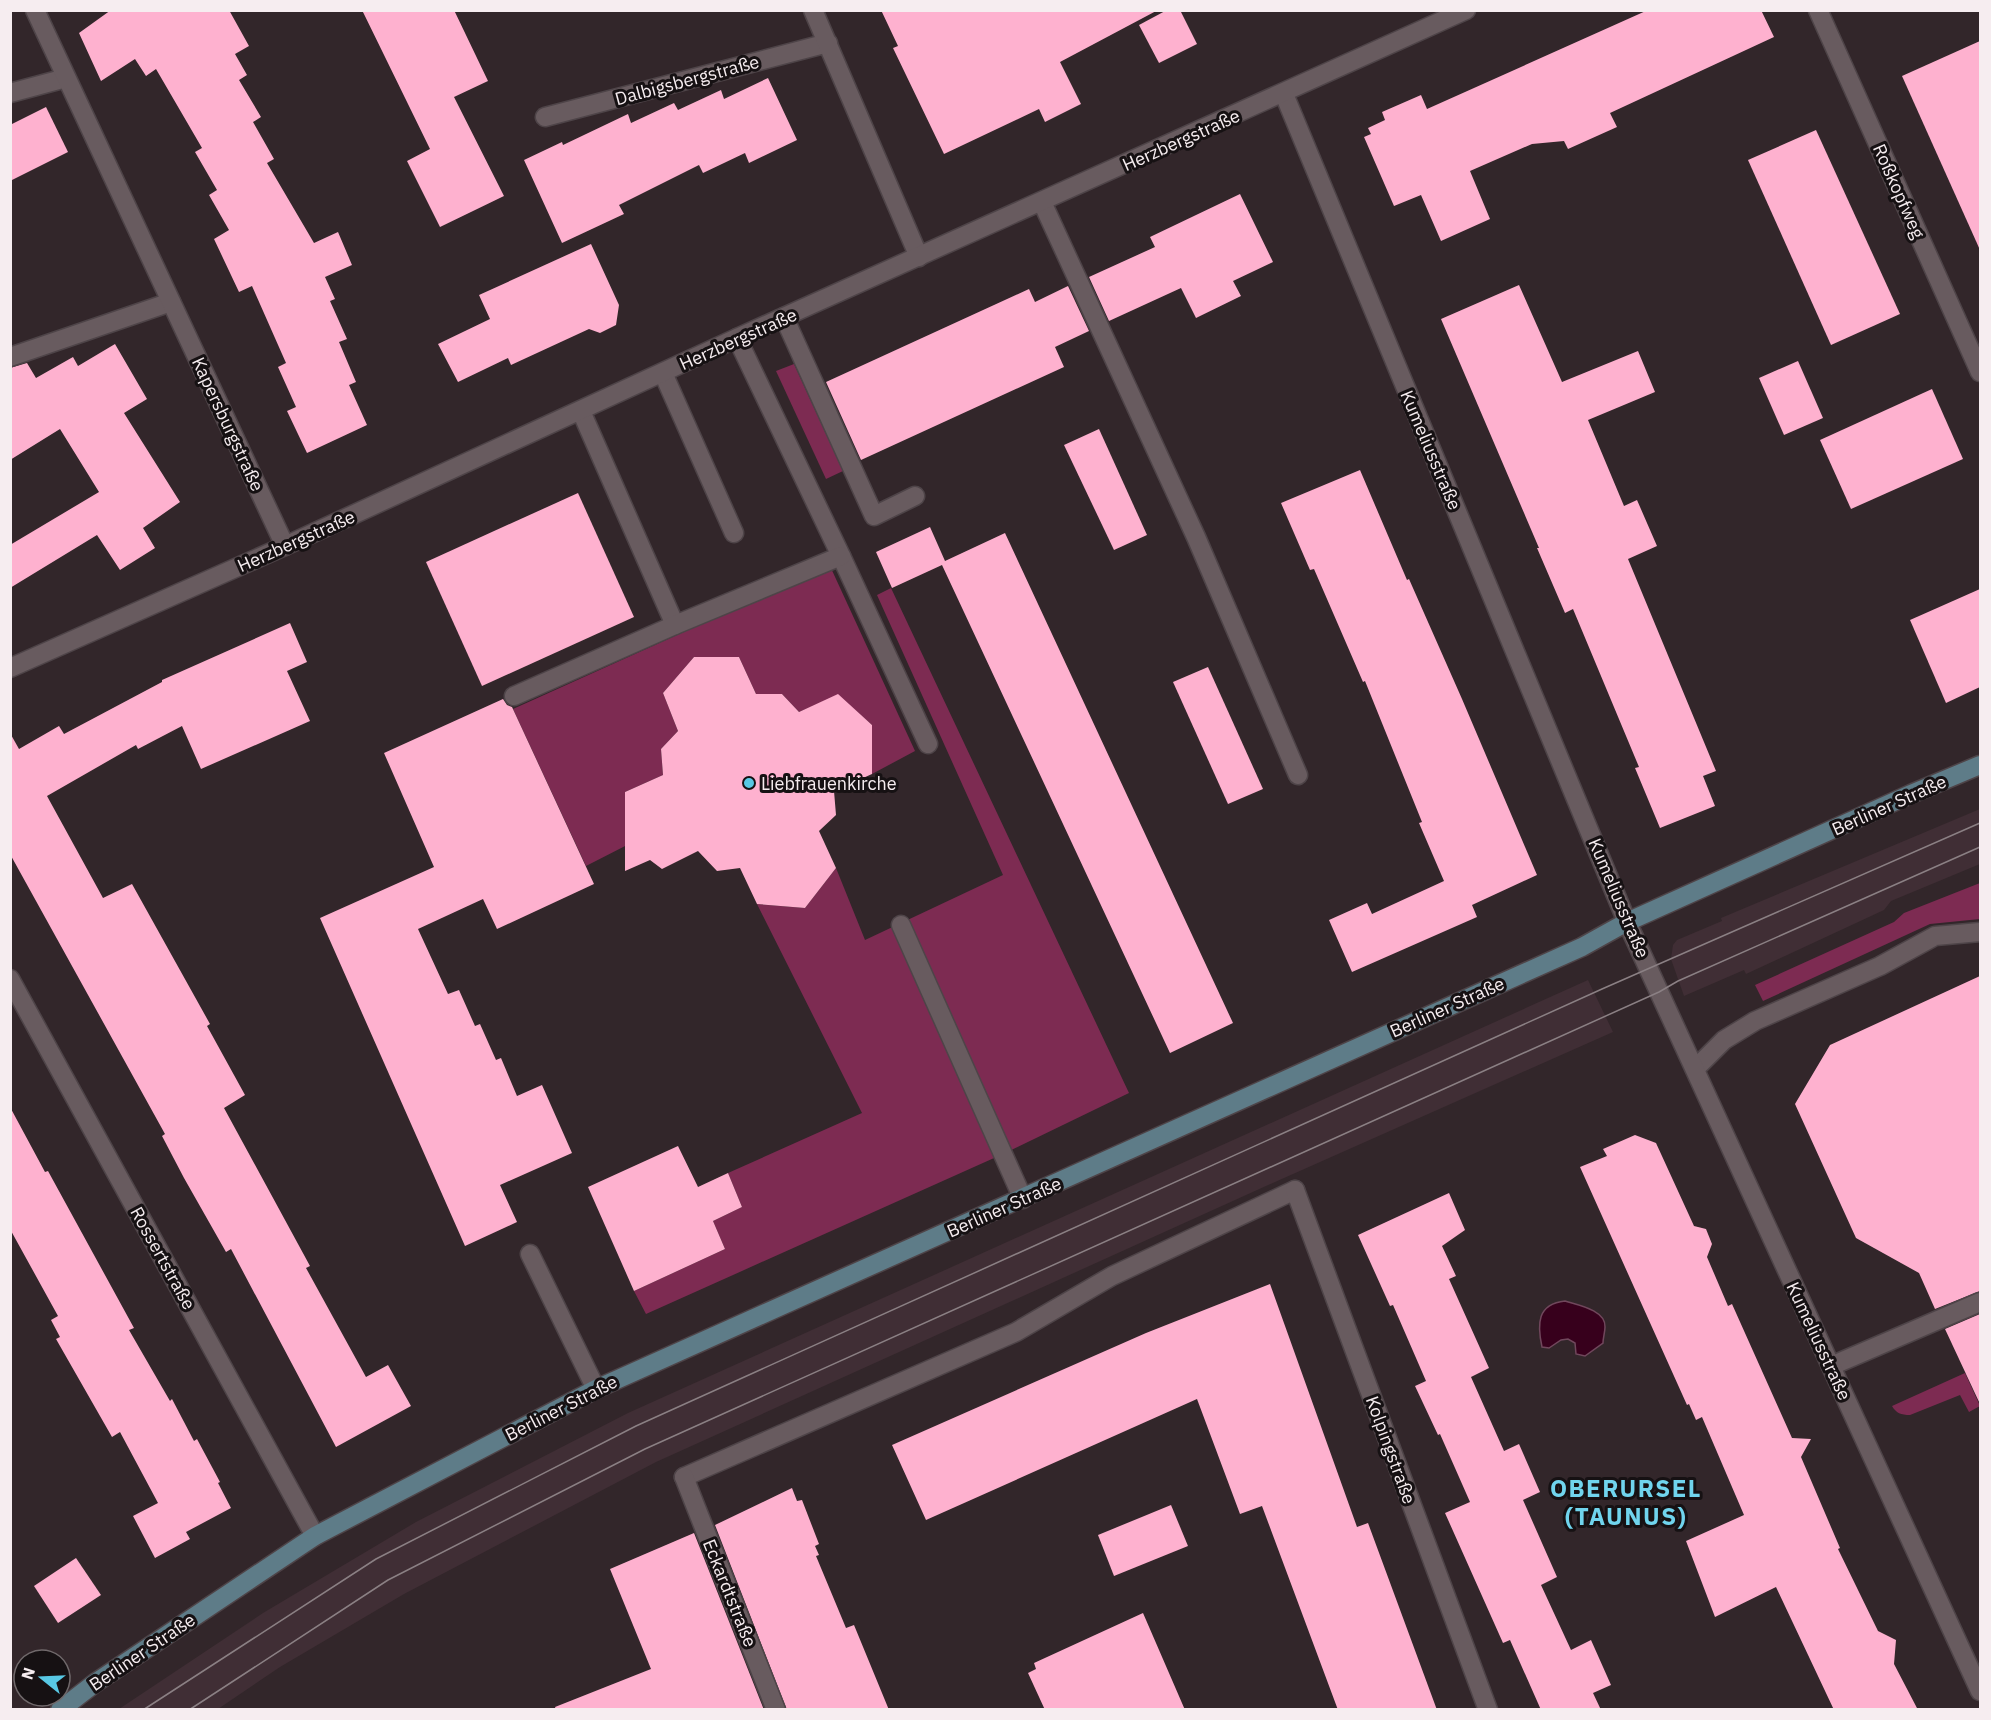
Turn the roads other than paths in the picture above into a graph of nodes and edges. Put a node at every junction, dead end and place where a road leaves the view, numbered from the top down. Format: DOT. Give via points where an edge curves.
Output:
graph roads {
  1 [pos="35,10"];
  2 [pos="813,10"];
  3 [pos="1466,10"];
  4 [pos="1818,10"];
  5 [pos="828,44"];
  6 [pos="66,78"];
  7 [pos="10,93"];
  8 [pos="1284,94"];
  9 [pos="545,117"];
  10 [pos="1042,202"];
  11 [pos="919,257"];
  12 [pos="171,302"];
  13 [pos="784,317"];
  14 [pos="737,338"];
  15 [pos="10,357"];
  16 [pos="1980,372"];
  17 [pos="663,373"];
  18 [pos="581,411"];
  19 [pos="915,496"];
  20 [pos="734,533"];
  21 [pos="285,546"];
  22 [pos="841,556"];
  23 [pos="675,625"];
  24 [pos="10,669"];
  25 [pos="514,696"];
  26 [pos="928,744"];
  27 [pos="1980,765"];
  28 [pos="1298,775"];
  29 [pos="1628,922"];
  30 [pos="901,924"];
  31 [pos="1980,932"];
  32 [pos="10,979"];
  33 [pos="1695,1069"];
  34 [pos="1295,1190"];
  35 [pos="1023,1198"];
  36 [pos="530,1254"];
  37 [pos="1980,1302"];
  38 [pos="1831,1366"];
  39 [pos="596,1389"];
  40 [pos="315,1536"];
  41 [pos="1980,1691"];
  42 [pos="60,1710"];
  43 [pos="776,1710"];
  44 [pos="1488,1710"];
  1 -- 6 [label="street, Kapersburgstraße"];
  2 -- 5 [label="street"];
  3 -- 8 [label="street, Herzbergstraße"];
  4 -- 16 [label="street, Roßkopfweg"];
  5 -- 9 [label="street, Dalbigsbergstraße"];
  5 -- 11 [label="street"];
  6 -- 7 [label="street"];
  6 -- 12 [label="street, Kapersburgstraße"];
  8 -- 10 [label="street, Herzbergstraße"];
  8 -- 29 [label="street, Kumeliusstraße"];
  10 -- 11 [label="street, Herzbergstraße"];
  10 -- 28 [label="street" via="1196,537"];
  11 -- 13 [label="street, Herzbergstraße"];
  12 -- 15 [label="street"];
  12 -- 21 [label="street, Kapersburgstraße"];
  13 -- 14 [label="street, Herzbergstraße"];
  13 -- 19 [label="street" via="874,516"];
  14 -- 17 [label="street, Herzbergstraße"];
  14 -- 22 [label="street"];
  17 -- 18 [label="street, Herzbergstraße"];
  17 -- 20 [label="street"];
  18 -- 21 [label="street, Herzbergstraße"];
  18 -- 23 [label="street"];
  21 -- 24 [label="street, Herzbergstraße"];
  22 -- 23 [label="street"];
  22 -- 26 [label="street"];
  23 -- 25 [label="street"];
  27 -- 29 [label="street, Berliner Straße"];
  29 -- 33 [label="street, Kumeliusstraße"];
  29 -- 35 [label="street, Berliner Straße"];
  30 -- 35 [label="street"];
  31 -- 33 [label="street" via="1935,936 1880,966 1755,1021 1724,1040"];
  32 -- 40 [label="street, Rossertstraße"];
  33 -- 38 [label="street, Kumeliusstraße"];
  34 -- 43 [label="street, Eckardtstraße" via="1112,1276 1016,1332 684,1477"];
  34 -- 44 [label="street, Kolpingstraße"];
  35 -- 39 [label="street, Berliner Straße"];
  36 -- 39 [label="street"];
  37 -- 38 [label="street"];
  38 -- 41 [label="street, Kumeliusstraße"];
  39 -- 40 [label="street, Berliner Straße"];
  40 -- 42 [label="street, Berliner Straße"];
}
